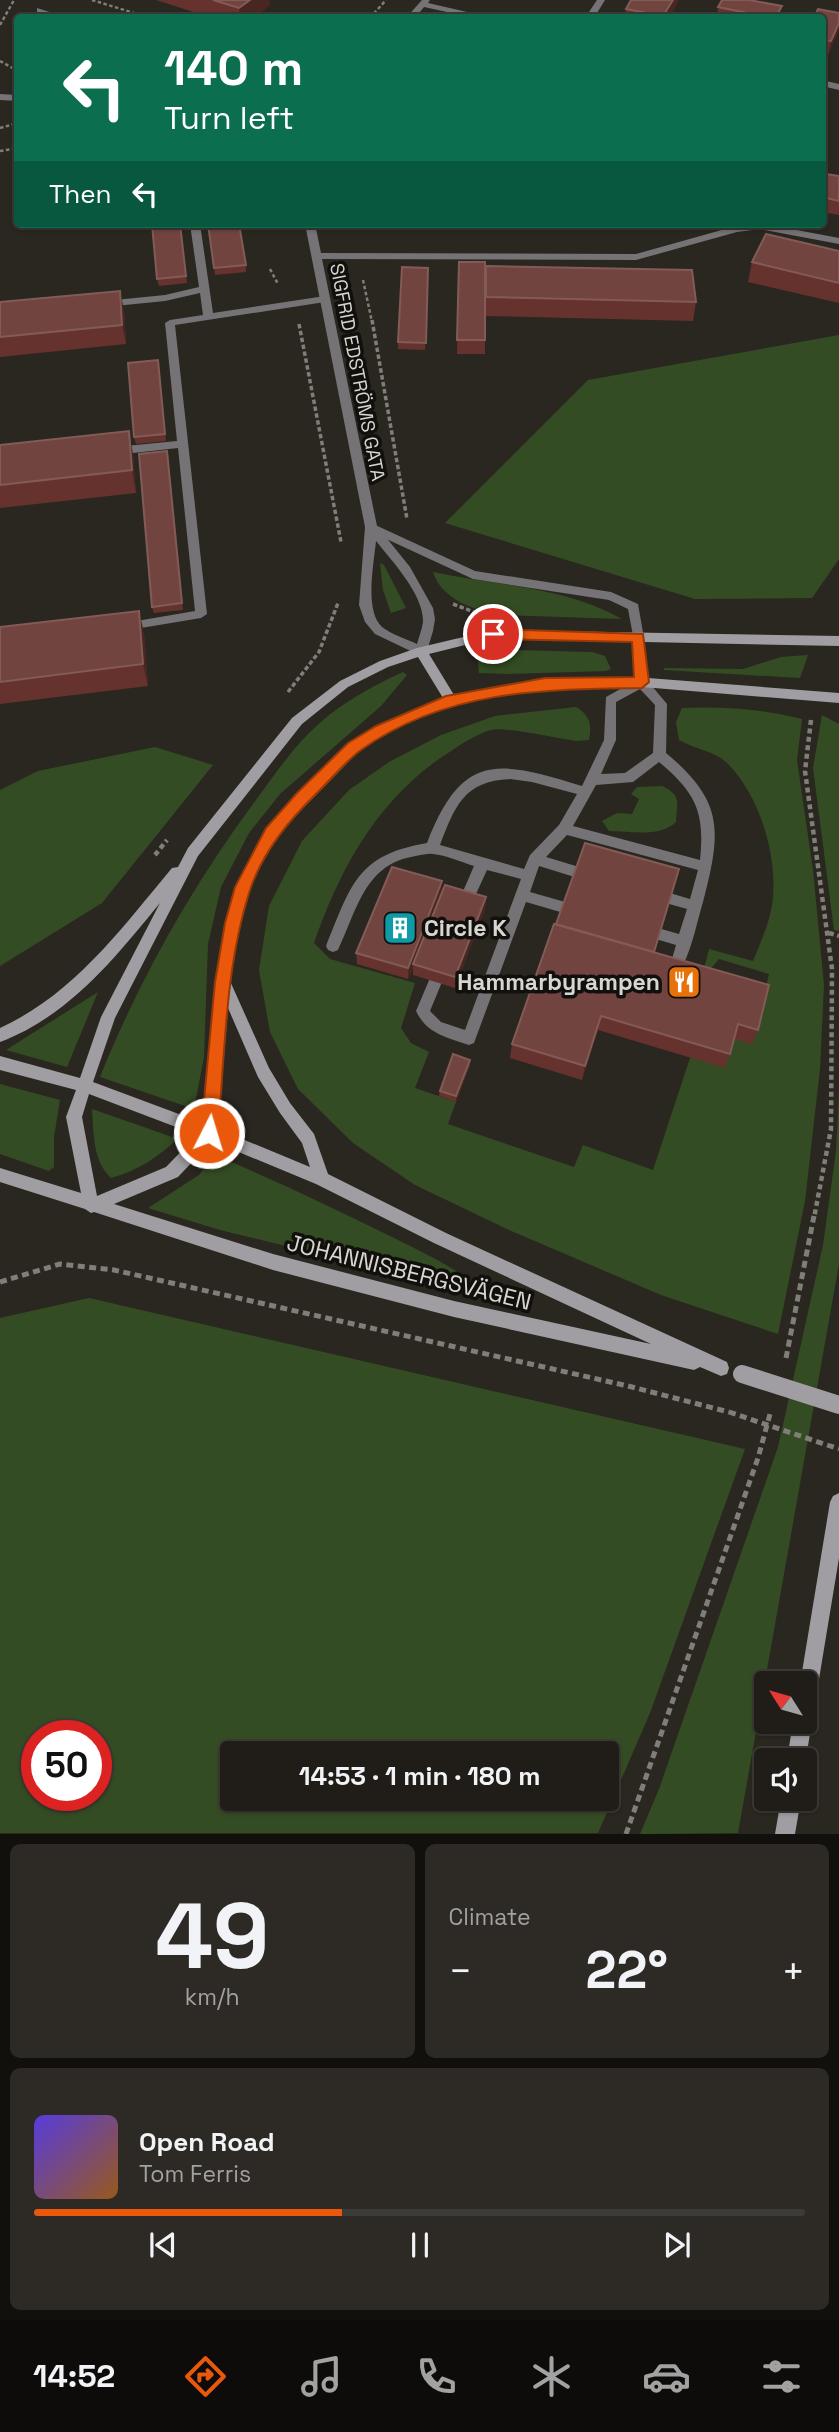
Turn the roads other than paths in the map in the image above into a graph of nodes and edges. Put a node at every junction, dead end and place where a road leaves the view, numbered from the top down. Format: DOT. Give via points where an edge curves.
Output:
graph roads {
  1 [pos="424,2"];
  2 [pos="40,10"];
  3 [pos="52,14"];
  4 [pos="473,14"];
  5 [pos="196,228"];
  6 [pos="311,228"];
  7 [pos="744,228"];
  8 [pos="771,228"];
  9 [pos="839,241"];
  10 [pos="317,256"];
  11 [pos="204,289"];
  12 [pos="325,299"];
  13 [pos="96,305"];
  14 [pos="208,317"];
  15 [pos="183,444"];
  16 [pos="97,453"];
  17 [pos="371,527"];
  18 [pos="109,628"];
  19 [pos="638,638"];
  20 [pos="836,640"];
  21 [pos="421,651"];
  22 [pos="642,682"];
  23 [pos="831,699"];
  24 [pos="451,700"];
  25 [pos="659,755"];
  26 [pos="589,786"];
  27 [pos="564,829"];
  28 [pos="432,848"];
  29 [pos="194,852"];
  30 [pos="535,859"];
  31 [pos="483,862"];
  32 [pos="706,867"];
  33 [pos="528,876"];
  34 [pos="615,883"];
  35 [pos="641,891"];
  36 [pos="521,895"];
  37 [pos="465,903"];
  38 [pos="695,906"];
  39 [pos="597,916"];
  40 [pos="634,927"];
  41 [pos="685,942"];
  42 [pos="333,946"];
  43 [pos="679,960"];
  44 [pos="223,982"];
  45 [pos="435,982"];
  46 [pos="0,1035"];
  47 [pos="0,1063"];
  48 [pos="85,1086"];
  49 [pos="209,1133"];
  50 [pos="0,1175"];
  51 [pos="322,1179"];
  52 [pos="91,1206"];
  53 [pos="721,1367"];
  54 [pos="839,1405"];
  55 [pos="839,1502"];
  56 [pos="812,1671"];
  57 [pos="789,1811"];
  58 [pos="785,1833"];
  1 -- 4 [label="street"];
  2 -- 3 [label="street"];
  5 -- 11 [label="street"];
  6 -- 10 [label="street, SIGFRID EDSTRÖMS GATA"];
  7 -- 10 [label="street" via="636,257"];
  8 -- 9 [label="street"];
  10 -- 12 [label="street, SIGFRID EDSTRÖMS GATA"];
  11 -- 13 [label="street"];
  11 -- 14 [label="street"];
  12 -- 14 [label="street"];
  12 -- 17 [label="street, SIGFRID EDSTRÖMS GATA"];
  14 -- 15 [label="street" via="170,323"];
  15 -- 16 [label="street"];
  15 -- 18 [label="street" via="201,614"];
  17 -- 19 [label="street" via="473,575 611,596 634,607"];
  17 -- 21 [label="street, SIGFRID EDSTRÖMS GATA" via="401,562 427,610 429,621"];
  17 -- 21 [label="street, SIGFRID EDSTRÖMS GATA" via="365,605 371,622 379,631"];
  19 -- 20 [label="main road"];
  19 -- 21 [label="main road" via="493,634"];
  19 -- 22 [label="main road"];
  21 -- 24 [label="main road"];
  21 -- 29 [label="main road" via="344,684 297,721"];
  22 -- 23 [label="main road"];
  22 -- 24 [label="main road" via="545,683"];
  22 -- 25 [label="street" via="661,704"];
  22 -- 26 [label="street" via="610,700 610,740"];
  24 -- 44 [label="main road" via="381,730 354,747 271,832 243,887"];
  25 -- 26 [label="street" via="628,778"];
  25 -- 32 [label="street" via="689,781 707,810"];
  26 -- 27 [label="street"];
  26 -- 28 [label="street" via="510,772 481,775 454,798"];
  27 -- 30 [label="street"];
  27 -- 32 [label="street"];
  28 -- 31 [label="street"];
  28 -- 42 [label="street" via="402,852 363,878"];
  29 -- 46 [label="main road" via="76,988"];
  29 -- 48 [label="main road" via="108,1017"];
  30 -- 33 [label="street"];
  30 -- 34 [label="street"];
  31 -- 33 [label="street"];
  31 -- 37 [label="street"];
  32 -- 38 [label="street"];
  33 -- 36 [label="street"];
  35 -- 38 [label="street"];
  36 -- 39 [label="street"];
  36 -- 45 [label="street" via="468,1038 427,1022 423,1011"];
  38 -- 41 [label="street"];
  40 -- 41 [label="street"];
  41 -- 43 [label="street"];
  44 -- 49 [label="main road"];
  44 -- 51 [label="main road" via="263,1072 310,1139"];
  47 -- 48 [label="main road, JOHANNISBERGSVÄGEN"];
  48 -- 49 [label="main road, JOHANNISBERGSVÄGEN"];
  48 -- 52 [label="main road" via="74,1117"];
  49 -- 51 [label="main road, JOHANNISBERGSVÄGEN"];
  49 -- 52 [label="main road" via="172,1172"];
  50 -- 52 [label="main road, JOHANNISBERGSVÄGEN"];
  51 -- 53 [label="main road, JOHANNISBERGSVÄGEN"];
  52 -- 53 [label="main road, JOHANNISBERGSVÄGEN" via="273,1262 454,1310"];
  53 -- 54 [label="main road, JOHANNISBERGSVÄGEN, bridge"];
  55 -- 56 [label="main road"];
  57 -- 58 [label="main road"];
}
